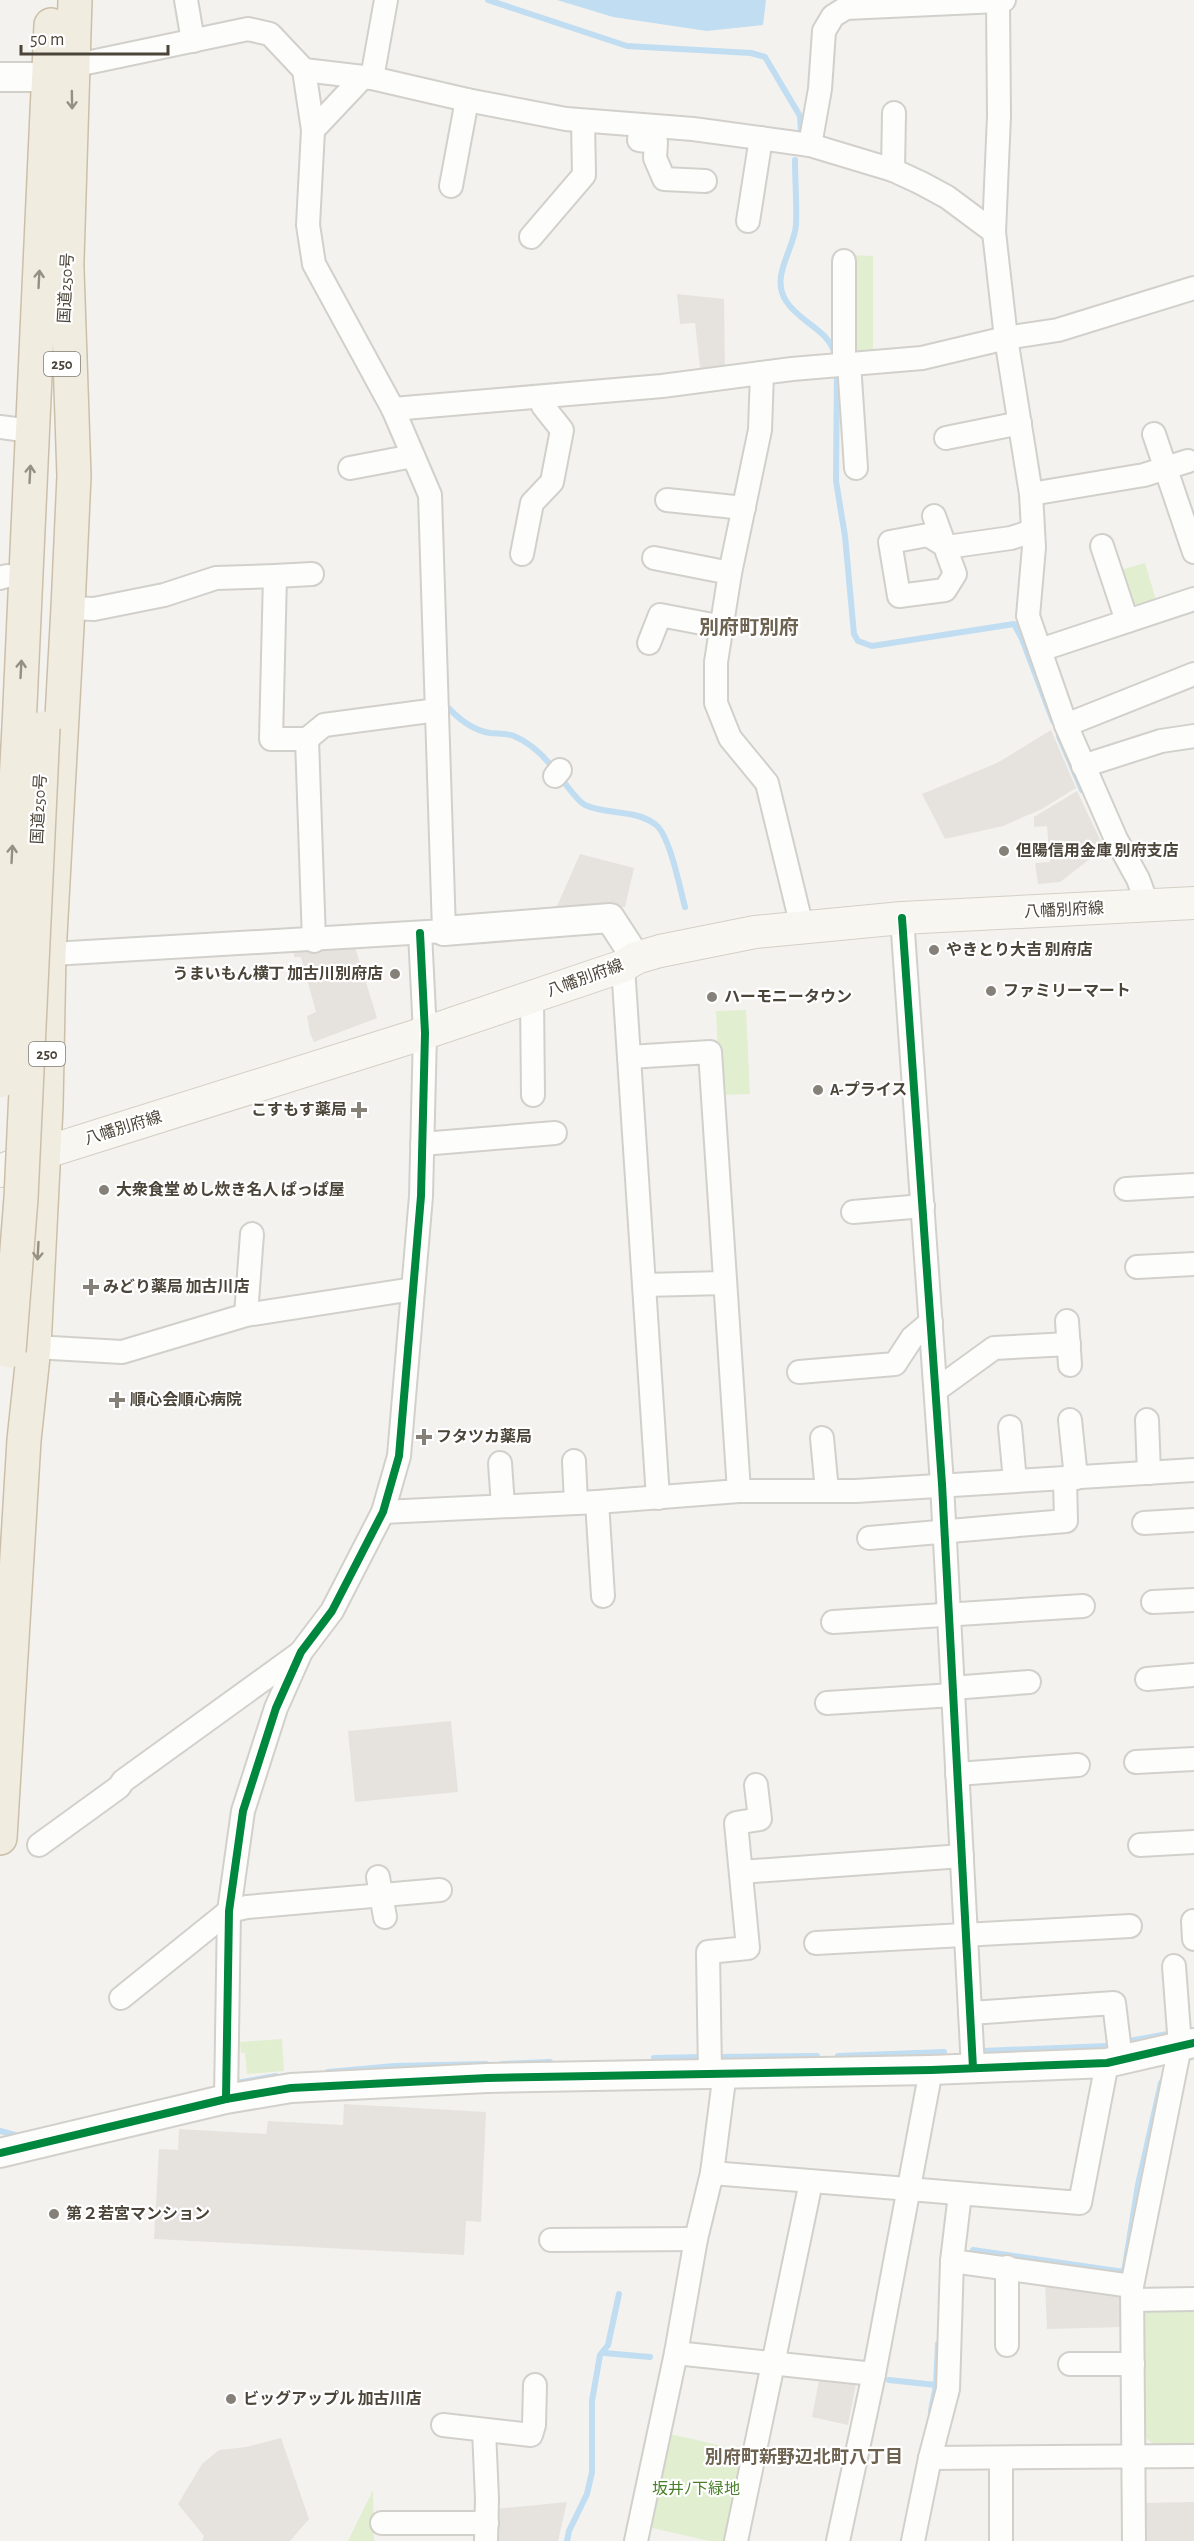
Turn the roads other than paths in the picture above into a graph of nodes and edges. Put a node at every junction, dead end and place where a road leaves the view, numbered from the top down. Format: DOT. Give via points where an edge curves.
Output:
graph roads {
  1 [pos="53,0"];
  2 [pos="75,0"];
  3 [pos="186,0"];
  4 [pos="386,0"];
  5 [pos="1004,0"];
  6 [pos="998,1"];
  7 [pos="192,41"];
  8 [pos="304,70"];
  9 [pos="60,72"];
  10 [pos="368,77"];
  11 [pos="0,78"];
  12 [pos="468,100"];
  13 [pos="894,113"];
  14 [pos="583,121"];
  15 [pos="642,125"];
  16 [pos="313,130"];
  17 [pos="761,138"];
  18 [pos="810,145"];
  19 [pos="893,170"];
  20 [pos="705,181"];
  21 [pos="451,186"];
  22 [pos="748,220"];
  23 [pos="994,232"];
  24 [pos="531,237"];
  25 [pos="844,261"];
  26 [pos="67,270"];
  27 [pos="1194,288"];
  28 [pos="1006,338"];
  29 [pos="841,364"];
  30 [pos="762,373"];
  31 [pos="543,396"];
  32 [pos="393,409"];
  33 [pos="1020,423"];
  34 [pos="0,427"];
  35 [pos="23,430"];
  36 [pos="1154,434"];
  37 [pos="961,441"];
  38 [pos="413,456"];
  39 [pos="1188,461"];
  40 [pos="350,468"];
  41 [pos="856,468"];
  42 [pos="1166,468"];
  43 [pos="1030,494"];
  44 [pos="667,500"];
  45 [pos="744,508"];
  46 [pos="934,516"];
  47 [pos="1033,531"];
  48 [pos="1102,546"];
  49 [pos="1194,552"];
  50 [pos="522,555"];
  51 [pos="654,558"];
  52 [pos="730,573"];
  53 [pos="312,574"];
  54 [pos="275,576"];
  55 [pos="1194,599"];
  56 [pos="69,608"];
  57 [pos="1127,621"];
  58 [pos="723,627"];
  59 [pos="649,643"];
  60 [pos="1040,650"];
  61 [pos="1194,674"];
  62 [pos="437,710"];
  63 [pos="1066,725"];
  64 [pos="31,728"];
  65 [pos="1194,736"];
  66 [pos="307,740"];
  67 [pos="1083,766"];
  68 [pos="1194,903"];
  69 [pos="1148,906"];
  70 [pos="902,918"];
  71 [pos="802,927"];
  72 [pos="432,932"];
  73 [pos="314,941"];
  74 [pos="50,954"];
  75 [pos="0,958"];
  76 [pos="629,962"];
  77 [pos="532,997"];
  78 [pos="425,1033"];
  79 [pos="628,1057"];
  80 [pos="0,1081"];
  81 [pos="533,1095"];
  82 [pos="555,1133"];
  83 [pos="422,1144"];
  84 [pos="43,1153"];
  85 [pos="0,1171"];
  86 [pos="1194,1185"];
  87 [pos="1126,1189"];
  88 [pos="923,1206"];
  89 [pos="853,1212"];
  90 [pos="252,1234"];
  91 [pos="1147,1260"];
  92 [pos="1194,1264"];
  93 [pos="726,1283"];
  94 [pos="644,1285"];
  95 [pos="413,1289"];
  96 [pos="246,1315"];
  97 [pos="1067,1321"];
  98 [pos="931,1322"];
  99 [pos="22,1349"];
  100 [pos="799,1372"];
  101 [pos="936,1389"];
  102 [pos="1070,1420"];
  103 [pos="1147,1420"];
  104 [pos="1010,1427"];
  105 [pos="822,1438"];
  106 [pos="574,1461"];
  107 [pos="500,1463"];
  108 [pos="1194,1470"];
  109 [pos="1149,1473"];
  110 [pos="1070,1478"];
  111 [pos="1015,1481"];
  112 [pos="942,1484"];
  113 [pos="739,1491"];
  114 [pos="827,1491"];
  115 [pos="658,1498"];
  116 [pos="587,1503"];
  117 [pos="503,1506"];
  118 [pos="383,1512"];
  119 [pos="1144,1523"];
  120 [pos="1180,1528"];
  121 [pos="944,1533"];
  122 [pos="869,1538"];
  123 [pos="603,1596"];
  124 [pos="1194,1600"];
  125 [pos="1153,1602"];
  126 [pos="1070,1613"];
  127 [pos="948,1616"];
  128 [pos="0,1619"];
  129 [pos="833,1622"];
  130 [pos="301,1652"];
  131 [pos="1194,1675"];
  132 [pos="1147,1679"];
  133 [pos="1029,1682"];
  134 [pos="952,1691"];
  135 [pos="827,1703"];
  136 [pos="1189,1753"];
  137 [pos="1064,1760"];
  138 [pos="1136,1762"];
  139 [pos="957,1774"];
  140 [pos="756,1785"];
  141 [pos="0,1838"];
  142 [pos="1194,1842"];
  143 [pos="39,1845"];
  144 [pos="1140,1845"];
  145 [pos="962,1856"];
  146 [pos="741,1872"];
  147 [pos="440,1890"];
  148 [pos="229,1911"];
  149 [pos="1130,1926"];
  150 [pos="966,1935"];
  151 [pos="816,1943"];
  152 [pos="1174,1966"];
  153 [pos="122,1998"];
  154 [pos="970,2013"];
  155 [pos="1187,2045"];
  156 [pos="1114,2062"];
  157 [pos="973,2068"];
  158 [pos="931,2070"];
  159 [pos="718,2072"];
  160 [pos="226,2099"];
  161 [pos="0,2153"];
  162 [pos="712,2173"];
  163 [pos="811,2182"];
  164 [pos="908,2190"];
  165 [pos="960,2194"];
  166 [pos="696,2239"];
  167 [pos="551,2240"];
  168 [pos="952,2260"];
  169 [pos="1007,2267"];
  170 [pos="1132,2293"];
  171 [pos="1194,2299"];
  172 [pos="1007,2344"];
  173 [pos="676,2353"];
  174 [pos="774,2364"];
  175 [pos="1070,2364"];
  176 [pos="1133,2364"];
  177 [pos="874,2374"];
  178 [pos="535,2385"];
  179 [pos="442,2425"];
  180 [pos="484,2430"];
  181 [pos="1194,2456"];
  182 [pos="1133,2457"];
  183 [pos="930,2458"];
  184 [pos="1001,2458"];
  185 [pos="382,2523"];
  186 [pos="487,2532"];
  187 [pos="636,2541"];
  188 [pos="736,2541"];
  189 [pos="838,2541"];
  190 [pos="913,2541"];
  191 [pos="1001,2541"];
  192 [pos="1134,2541"];
  1 -- 9 [label="highway, 国道250号 / 250"];
  2 -- 9 [label="highway, 国道250号 / 250"];
  3 -- 7 [label="street"];
  4 -- 10 [label="street"];
  5 -- 6 [label="street"];
  6 -- 18 [label="street" via="846,8 833,16 824,31"];
  6 -- 23 [label="street"];
  7 -- 8 [label="street" via="248,29 270,34"];
  7 -- 9 [label="street"];
  8 -- 10 [label="street"];
  8 -- 16 [label="street"];
  9 -- 11 [label="street"];
  9 -- 26 [label="highway, 国道250号 / 250, one-way" via="73,118"];
  64 -- 9 [label="highway, 国道250号 / 250, one-way" via="48,117"];
  10 -- 12 [label="street"];
  10 -- 16 [label="street"];
  12 -- 14 [label="street"];
  12 -- 21 [label="street"];
  13 -- 19 [label="street"];
  14 -- 15 [label="street"];
  14 -- 24 [label="street" via="584,175"];
  15 -- 17 [label="street"];
  15 -- 20 [label="street" via="639,140 656,142 655,158 664,179"];
  16 -- 32 [label="street" via="308,225 314,264"];
  17 -- 18 [label="street"];
  17 -- 22 [label="street"];
  18 -- 19 [label="street"];
  19 -- 23 [label="street" via="947,197"];
  23 -- 28 [label="street"];
  25 -- 29 [label="street"];
  26 -- 56 [label="highway, 250" via="74,476"];
  26 -- 64 [label="highway, 国道250号 / 250"];
  27 -- 28 [label="street" via="1058,330"];
  28 -- 29 [label="street" via="922,358"];
  28 -- 33 [label="street"];
  29 -- 30 [label="street"];
  29 -- 41 [label="street"];
  30 -- 31 [label="street"];
  30 -- 45 [label="street" via="760,430"];
  31 -- 32 [label="street"];
  31 -- 50 [label="street" via="543,406 562,430 552,482 532,503"];
  32 -- 38 [label="street"];
  33 -- 37 [label="street"];
  33 -- 43 [label="street"];
  34 -- 35 [label="street"];
  36 -- 42 [label="street"];
  38 -- 40 [label="street"];
  38 -- 62 [label="street" via="436,503"];
  39 -- 42 [label="street"];
  42 -- 43 [label="street"];
  42 -- 49 [label="street"];
  43 -- 47 [label="street"];
  44 -- 45 [label="street"];
  45 -- 52 [label="street"];
  46 -- 47 [label="street" via="947,547"];
  47 -- 60 [label="street" via="1028,616"];
  48 -- 57 [label="street"];
  51 -- 52 [label="street"];
  52 -- 58 [label="street"];
  53 -- 54 [label="street"];
  54 -- 56 [label="street" via="216,579 164,595 94,609"];
  54 -- 66 [label="street" via="271,739"];
  55 -- 57 [label="street"];
  56 -- 74 [label="highway, 250"];
  57 -- 60 [label="street"];
  58 -- 59 [label="street" via="660,615"];
  58 -- 71 [label="street" via="716,662 716,703 730,738 767,783"];
  60 -- 63 [label="street" via="1046,691"];
  61 -- 63 [label="street"];
  62 -- 66 [label="street" via="324,725"];
  62 -- 72 [label="street"];
  63 -- 67 [label="street"];
  80 -- 64 [label="highway, 国道250号 / 250, one-way, bridge"];
  64 -- 99 [label="highway, 国道250号 / 250, bridge" via="21,1198"];
  65 -- 67 [label="street" via="1161,741"];
  66 -- 73 [label="street"];
  67 -- 69 [label="street"];
  68 -- 69 [label="main road, 八幡別府線"];
  69 -- 70 [label="main road, 八幡別府線"];
  70 -- 71 [label="main road, 八幡別府線"];
  70 -- 88 [label="street"];
  71 -- 76 [label="main road, 八幡別府線" via="660,951"];
  72 -- 73 [label="street"];
  72 -- 76 [label="street" via="610,918"];
  72 -- 78 [label="street"];
  73 -- 74 [label="street"];
  74 -- 75 [label="street"];
  74 -- 84 [label="highway, 250"];
  76 -- 77 [label="main road, 八幡別府線"];
  76 -- 79 [label="street"];
  77 -- 78 [label="main road, 八幡別府線"];
  77 -- 81 [label="street"];
  78 -- 83 [label="street"];
  78 -- 84 [label="main road, 八幡別府線"];
  79 -- 93 [label="street" via="710,1052"];
  79 -- 94 [label="street"];
  82 -- 83 [label="street"];
  83 -- 95 [label="street" via="422,1196"];
  84 -- 85 [label="main road, 八幡別府線"];
  84 -- 99 [label="highway, 250, one-way"];
  86 -- 87 [label="street"];
  88 -- 89 [label="street"];
  88 -- 98 [label="street"];
  90 -- 96 [label="street"];
  91 -- 92 [label="street"];
  93 -- 94 [label="street"];
  93 -- 113 [label="street"];
  94 -- 115 [label="street"];
  95 -- 96 [label="street"];
  95 -- 118 [label="street" via="399,1456"];
  96 -- 99 [label="street" via="122,1352"];
  97 -- 101 [label="street" via="1069,1354 994,1348"];
  98 -- 100 [label="street" via="912,1338 895,1364 831,1361"];
  98 -- 101 [label="street"];
  99 -- 128 [label="highway, 国道250号 / 250"];
  99 -- 141 [label="highway, 250" via="24,1440"];
  101 -- 112 [label="street"];
  102 -- 110 [label="street"];
  103 -- 109 [label="street"];
  104 -- 111 [label="street"];
  105 -- 114 [label="street"];
  106 -- 116 [label="street"];
  107 -- 117 [label="street"];
  108 -- 109 [label="street"];
  109 -- 110 [label="street"];
  110 -- 111 [label="street"];
  110 -- 121 [label="street" via="1066,1521"];
  111 -- 112 [label="street"];
  112 -- 114 [label="street"];
  112 -- 121 [label="street"];
  113 -- 114 [label="street"];
  113 -- 115 [label="street"];
  115 -- 116 [label="street"];
  116 -- 117 [label="street"];
  116 -- 123 [label="street"];
  117 -- 118 [label="street"];
  118 -- 130 [label="street" via="332,1611"];
  119 -- 120 [label="street"];
  121 -- 122 [label="street"];
  121 -- 127 [label="street"];
  124 -- 125 [label="street"];
  126 -- 127 [label="street"];
  127 -- 129 [label="street"];
  127 -- 134 [label="street"];
  130 -- 143 [label="street"];
  130 -- 148 [label="street" via="276,1708 243,1811"];
  131 -- 132 [label="street"];
  133 -- 134 [label="street"];
  134 -- 135 [label="street"];
  134 -- 139 [label="street"];
  136 -- 138 [label="street"];
  137 -- 139 [label="street"];
  139 -- 145 [label="street"];
  140 -- 146 [label="street" via="760,1820 736,1823"];
  142 -- 144 [label="street"];
  145 -- 146 [label="street"];
  145 -- 150 [label="street"];
  146 -- 159 [label="street" via="758,1948 708,1952"];
  147 -- 148 [label="street" via="247,1906"];
  148 -- 153 [label="street"];
  148 -- 160 [label="street"];
  149 -- 150 [label="street"];
  150 -- 151 [label="street" via="857,1950"];
  150 -- 154 [label="street"];
  152 -- 155 [label="street"];
  154 -- 156 [label="street" via="1114,2003"];
  154 -- 157 [label="street"];
  155 -- 156 [label="street"];
  155 -- 170 [label="street"];
  156 -- 157 [label="street"];
  156 -- 165 [label="street" via="1080,2203"];
  157 -- 158 [label="street"];
  158 -- 159 [label="street"];
  158 -- 164 [label="street"];
  159 -- 160 [label="street" via="356,2084 291,2088"];
  159 -- 162 [label="street"];
  160 -- 161 [label="street"];
  162 -- 163 [label="street"];
  162 -- 166 [label="street"];
  163 -- 164 [label="street"];
  163 -- 174 [label="street"];
  164 -- 165 [label="street"];
  164 -- 177 [label="street"];
  165 -- 168 [label="street"];
  166 -- 167 [label="street"];
  166 -- 173 [label="street"];
  168 -- 169 [label="street"];
  168 -- 183 [label="street" via="948,2389"];
  169 -- 170 [label="street"];
  169 -- 172 [label="street"];
  170 -- 171 [label="street"];
  170 -- 176 [label="street"];
  173 -- 174 [label="street"];
  173 -- 187 [label="street"];
  174 -- 177 [label="street"];
  174 -- 188 [label="street"];
  175 -- 176 [label="street"];
  176 -- 182 [label="street"];
  177 -- 189 [label="street"];
  178 -- 180 [label="street" via="531,2435"];
  179 -- 180 [label="street"];
  180 -- 186 [label="street"];
  181 -- 182 [label="street"];
  182 -- 184 [label="street"];
  182 -- 192 [label="street"];
  183 -- 184 [label="street"];
  183 -- 190 [label="street"];
  184 -- 191 [label="street"];
  185 -- 186 [label="street"];
}
